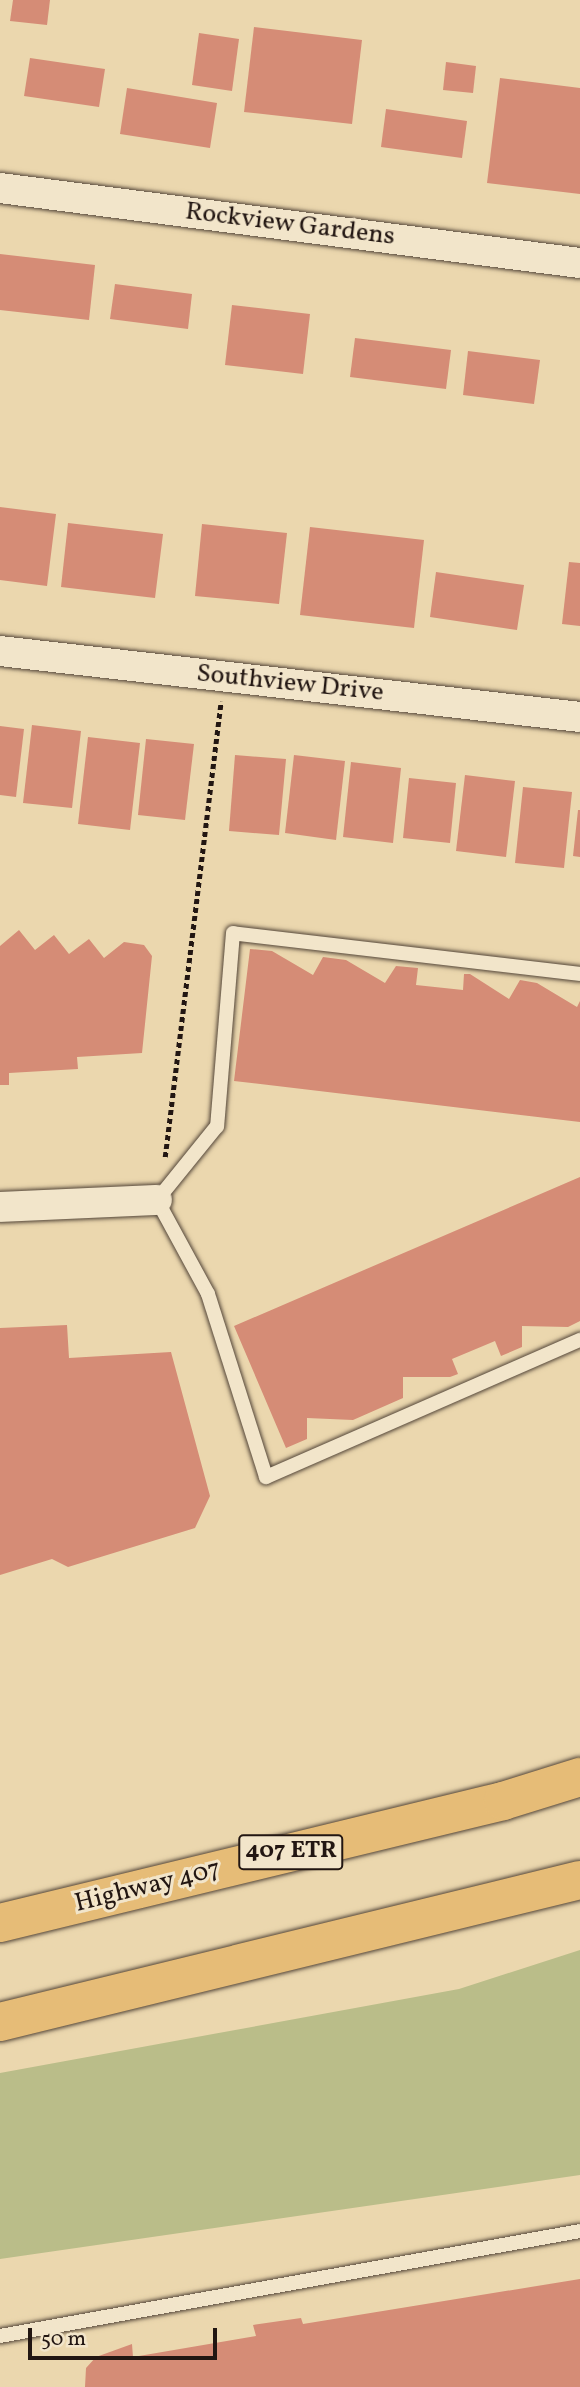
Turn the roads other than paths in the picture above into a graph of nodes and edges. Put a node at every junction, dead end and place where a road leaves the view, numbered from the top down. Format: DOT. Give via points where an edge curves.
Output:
graph roads {
  1 [pos="0,188"];
  2 [pos="580,263"];
  3 [pos="0,651"];
  4 [pos="580,716"];
  5 [pos="580,974"];
  6 [pos="157,1199"];
  7 [pos="0,1207"];
  8 [pos="580,1340"];
  9 [pos="580,1777"];
  10 [pos="580,1880"];
  11 [pos="0,1923"];
  12 [pos="0,2022"];
  13 [pos="580,2231"];
  14 [pos="0,2336"];
  1 -- 2 [label="street, Rockview Gardens"];
  3 -- 4 [label="street, Southview Drive"];
  5 -- 6 [label="lane" via="233,933 217,1126"];
  6 -- 7 [label="street"];
  6 -- 8 [label="lane" via="208,1294 266,1477"];
  9 -- 11 [label="highway, Highway 407 / 407 ETR" via="503,1801"];
  10 -- 12 [label="highway"];
  13 -- 14 [label="lane"];
}
